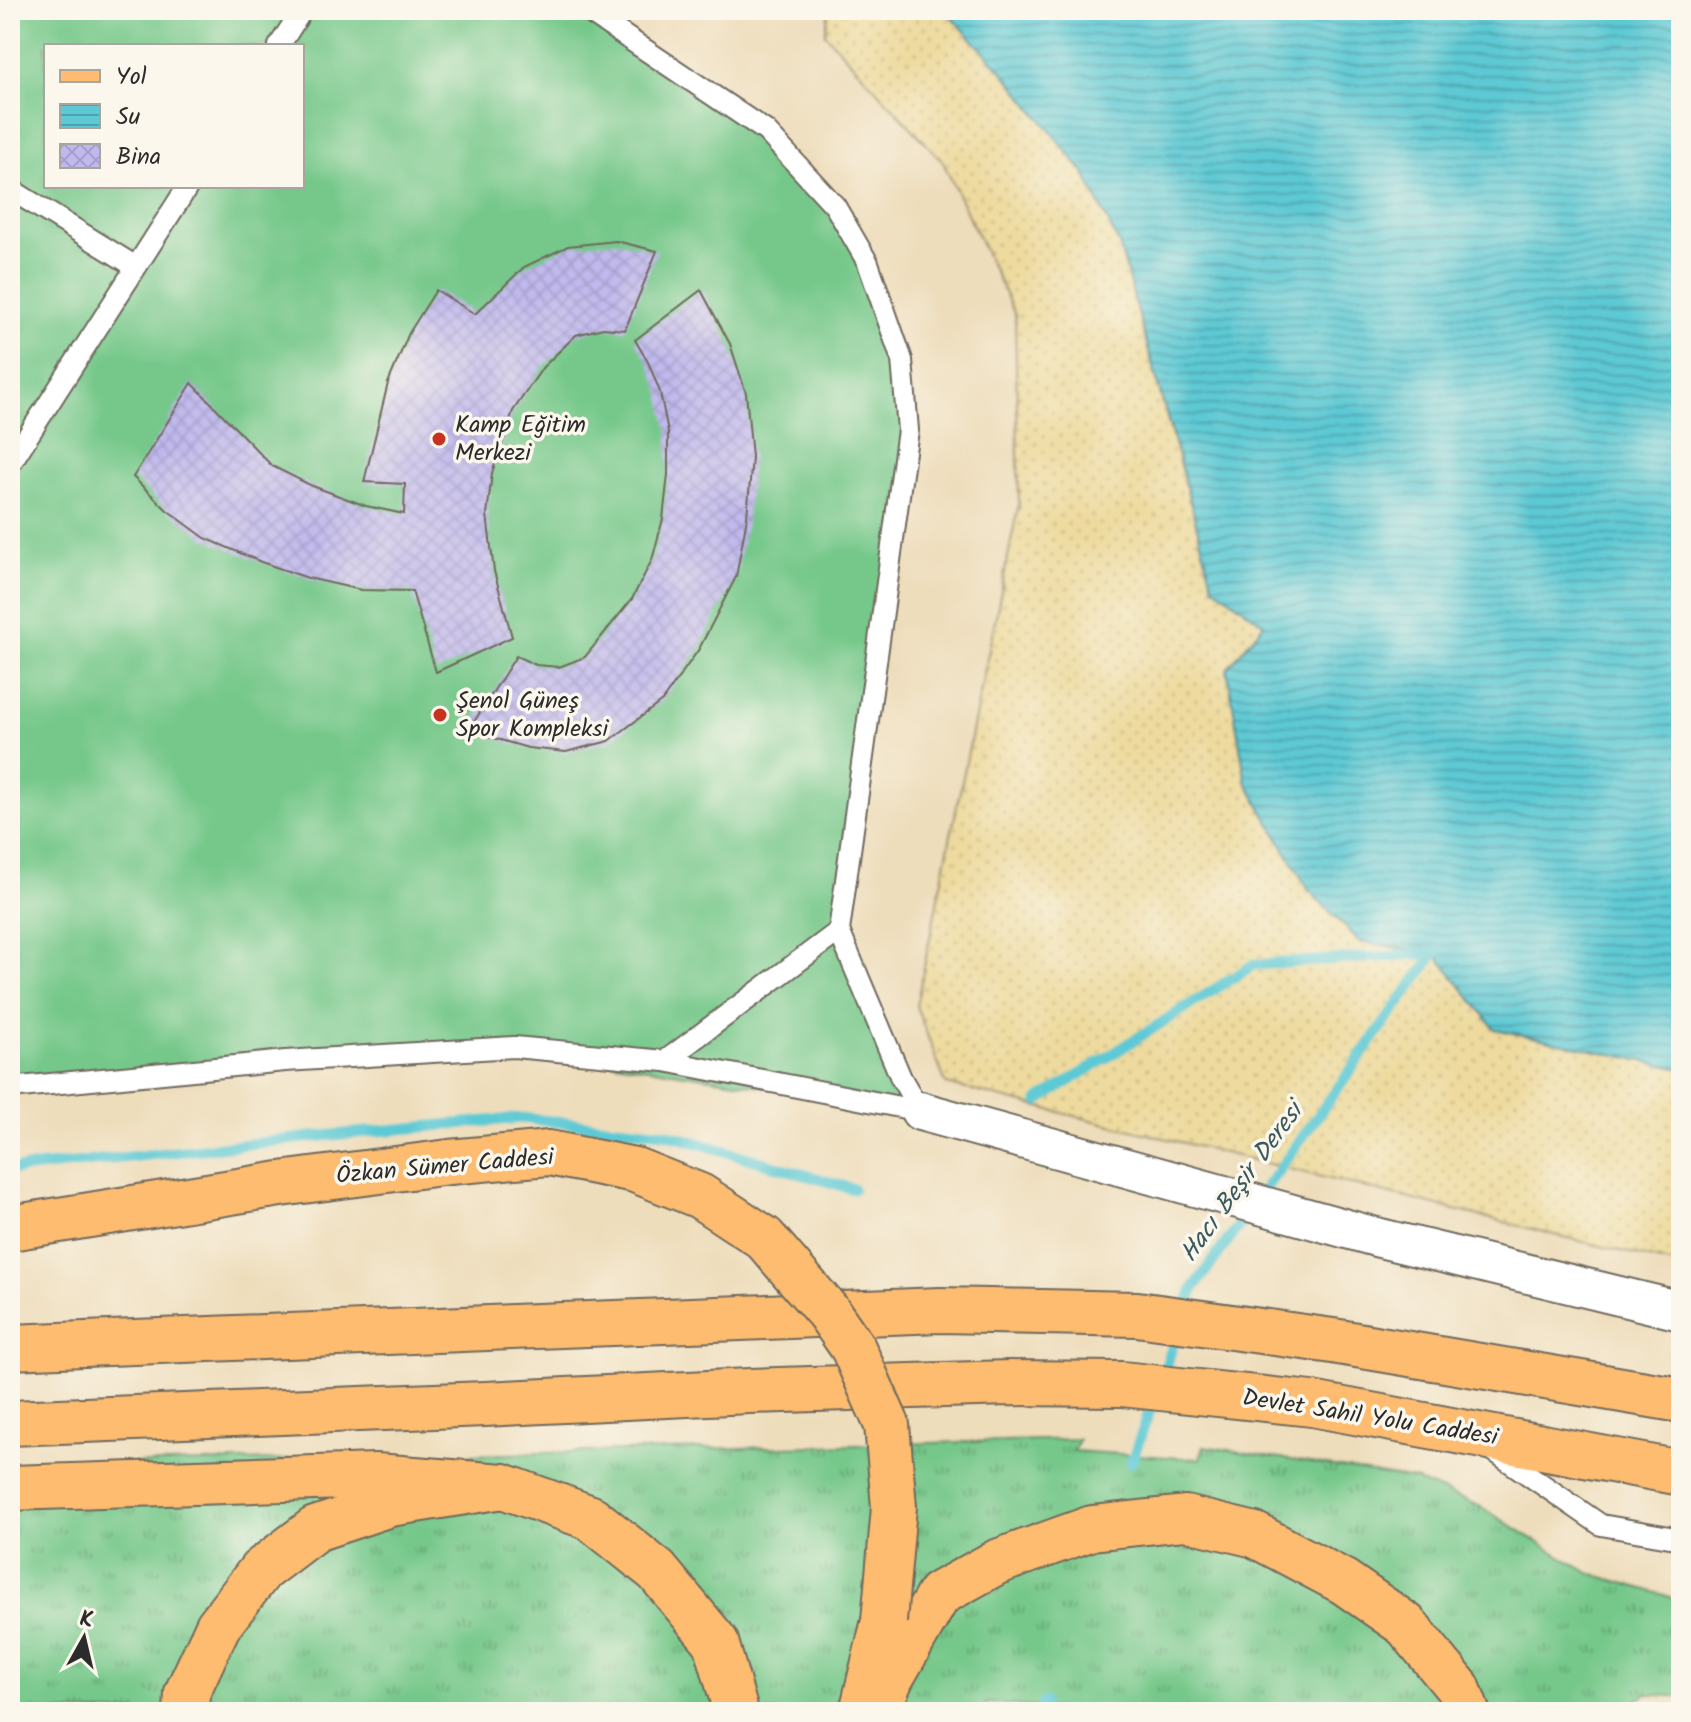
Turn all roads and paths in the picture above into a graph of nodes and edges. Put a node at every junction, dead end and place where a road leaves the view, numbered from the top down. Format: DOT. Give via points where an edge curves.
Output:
graph roads {
  1 [pos="302,10"];
  2 [pos="586,10"];
  3 [pos="280,44"];
  4 [pos="187,188"];
  5 [pos="10,189"];
  6 [pos="136,267"];
  7 [pos="10,464"];
  8 [pos="839,931"];
  9 [pos="665,1061"];
  10 [pos="10,1088"];
  11 [pos="920,1111"];
  12 [pos="10,1228"];
  13 [pos="1681,1311"];
  14 [pos="10,1347"];
  15 [pos="1681,1400"];
  16 [pos="10,1423"];
  17 [pos="1468,1433"];
  18 [pos="1681,1473"];
  19 [pos="503,1486"];
  20 [pos="10,1488"];
  21 [pos="1681,1539"];
  22 [pos="186,1712"];
  23 [pos="736,1712"];
  24 [pos="862,1712"];
  25 [pos="877,1712"];
  26 [pos="1467,1712"];
  1 -- 3 [label="lane"];
  2 -- 8 [label="lane" via="766,131 835,206 868,263 902,360 908,430"];
  4 -- 6 [label="lane"];
  5 -- 6 [label="lane"];
  6 -- 7 [label="lane"];
  8 -- 9 [label="lane"];
  8 -- 11 [label="lane"];
  9 -- 10 [label="lane" via="514,1047 285,1061"];
  9 -- 11 [label="lane"];
  11 -- 13 [label="street" via="1376,1237"];
  12 -- 24 [label="main road, Özkan Sümer Caddesi, bridge" via="280,1184 549,1153 635,1170 700,1196 764,1238 828,1312 853,1348 887,1425 894,1507 884,1621"];
  14 -- 15 [label="main road" via="940,1310 1137,1314"];
  16 -- 17 [label="main road, Devlet Sahil Yolu Caddesi" via="1009,1383 1122,1384 1312,1404"];
  17 -- 18 [label="main road, Devlet Sahil Yolu Caddesi"];
  17 -- 21 [label="lane" via="1601,1525"];
  19 -- 20 [label="main road" via="376,1476"];
  19 -- 22 [label="main road" via="390,1504 315,1529 261,1570 218,1626 187,1693"];
  19 -- 23 [label="main road" via="591,1518 657,1571 716,1642"];
  25 -- 26 [label="main road" via="939,1594 997,1562 1092,1528 1185,1518 1255,1535 1344,1582 1406,1625 1458,1688"];
}
